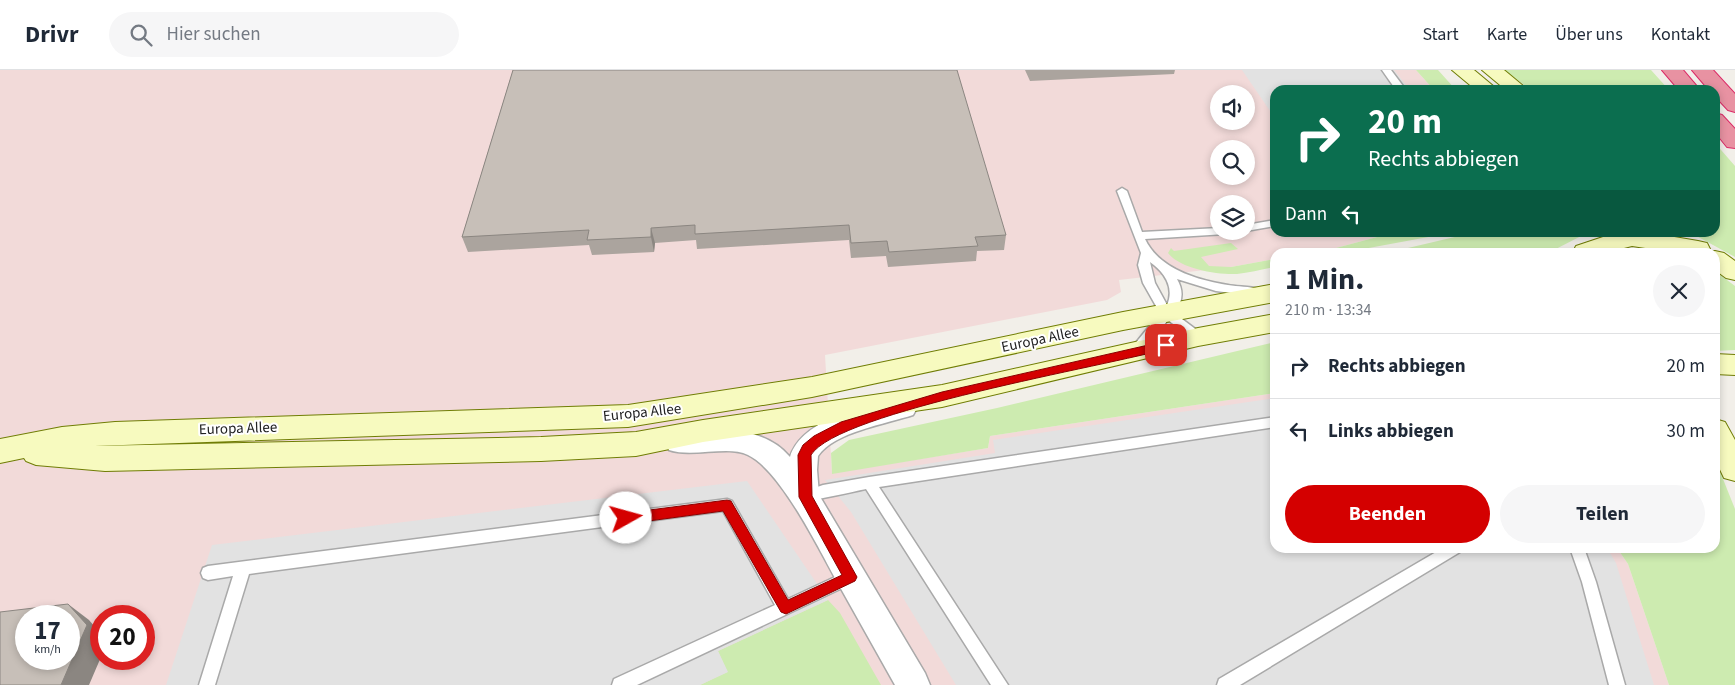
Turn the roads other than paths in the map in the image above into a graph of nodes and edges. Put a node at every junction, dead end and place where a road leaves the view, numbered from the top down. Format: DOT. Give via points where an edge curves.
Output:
graph roads {
  1 [pos="1386,70"];
  2 [pos="1462,70"];
  3 [pos="1492,70"];
  4 [pos="1672,70"];
  5 [pos="1702,70"];
  6 [pos="1397,85"];
  7 [pos="1482,85"];
  8 [pos="1512,85"];
  9 [pos="1686,85"];
  10 [pos="1716,85"];
  11 [pos="1720,90"];
  12 [pos="1735,106"];
  13 [pos="1720,125"];
  14 [pos="1735,142"];
  15 [pos="1122,191"];
  16 [pos="1270,224"];
  17 [pos="1255,226"];
  18 [pos="1210,232"];
  19 [pos="1139,236"];
  20 [pos="1679,237"];
  21 [pos="1599,244"];
  22 [pos="1681,248"];
  23 [pos="1697,248"];
  24 [pos="1146,254"];
  25 [pos="1720,262"];
  26 [pos="1166,269"];
  27 [pos="1735,272"];
  28 [pos="1270,293"];
  29 [pos="1270,293"];
  30 [pos="1166,313"];
  31 [pos="1270,324"];
  32 [pos="1198,337"];
  33 [pos="1134,353"];
  34 [pos="1720,364"];
  35 [pos="1735,365"];
  36 [pos="942,396"];
  37 [pos="1270,423"];
  38 [pos="1720,440"];
  39 [pos="636,444"];
  40 [pos="0,452"];
  41 [pos="1735,469"];
  42 [pos="869,483"];
  43 [pos="805,497"];
  44 [pos="1447,553"];
  45 [pos="1579,553"];
  46 [pos="243,568"];
  47 [pos="208,573"];
  48 [pos="850,577"];
  49 [pos="786,608"];
  50 [pos="207,685"];
  51 [pos="620,685"];
  52 [pos="913,685"];
  53 [pos="1000,685"];
  54 [pos="1225,685"];
  55 [pos="1617,685"];
  1 -- 6 [label="lane"];
  2 -- 7 [label="main road"];
  3 -- 8 [label="main road"];
  4 -- 9 [label="highway"];
  5 -- 10 [label="highway"];
  11 -- 12 [label="highway"];
  13 -- 14 [label="highway"];
  15 -- 19 [label="lane"];
  16 -- 17 [label="lane"];
  18 -- 19 [label="lane"];
  19 -- 24 [label="lane"];
  20 -- 23 [label="main road"];
  21 -- 22 [label="main road" via="1632,238"];
  24 -- 26 [label="lane"];
  24 -- 30 [label="lane" via="1144,265 1149,283"];
  25 -- 27 [label="main road"];
  26 -- 28 [label="lane" via="1182,278 1210,286"];
  26 -- 30 [label="lane" via="1177,291 1173,306"];
  29 -- 30 [label="main road, Europa Allee"];
  30 -- 32 [label="lane"];
  30 -- 33 [label="lane"];
  30 -- 40 [label="main road, Europa Allee" via="812,387 628,416 115,432 62,438"];
  31 -- 32 [label="main road, Europa Allee"];
  32 -- 33 [label="main road, Europa Allee"];
  33 -- 36 [label="main road, Europa Allee"];
  34 -- 35 [label="main road"];
  36 -- 39 [label="main road, Europa Allee"];
  36 -- 43 [label="street" via="845,425 818,439 804,455"];
  37 -- 42 [label="lane"];
  38 -- 41 [label="main road"];
  39 -- 40 [label="main road, Europa Allee" via="115,459"];
  39 -- 43 [label="street" via="726,440 749,443 774,458"];
  42 -- 43 [label="lane"];
  42 -- 53 [label="lane"];
  43 -- 48 [label="street"];
  44 -- 54 [label="lane"];
  45 -- 55 [label="lane"];
  46 -- 47 [label="lane"];
  46 -- 49 [label="lane" via="727,505"];
  46 -- 50 [label="lane"];
  48 -- 49 [label="lane"];
  48 -- 52 [label="street"];
  49 -- 51 [label="lane"];
}
